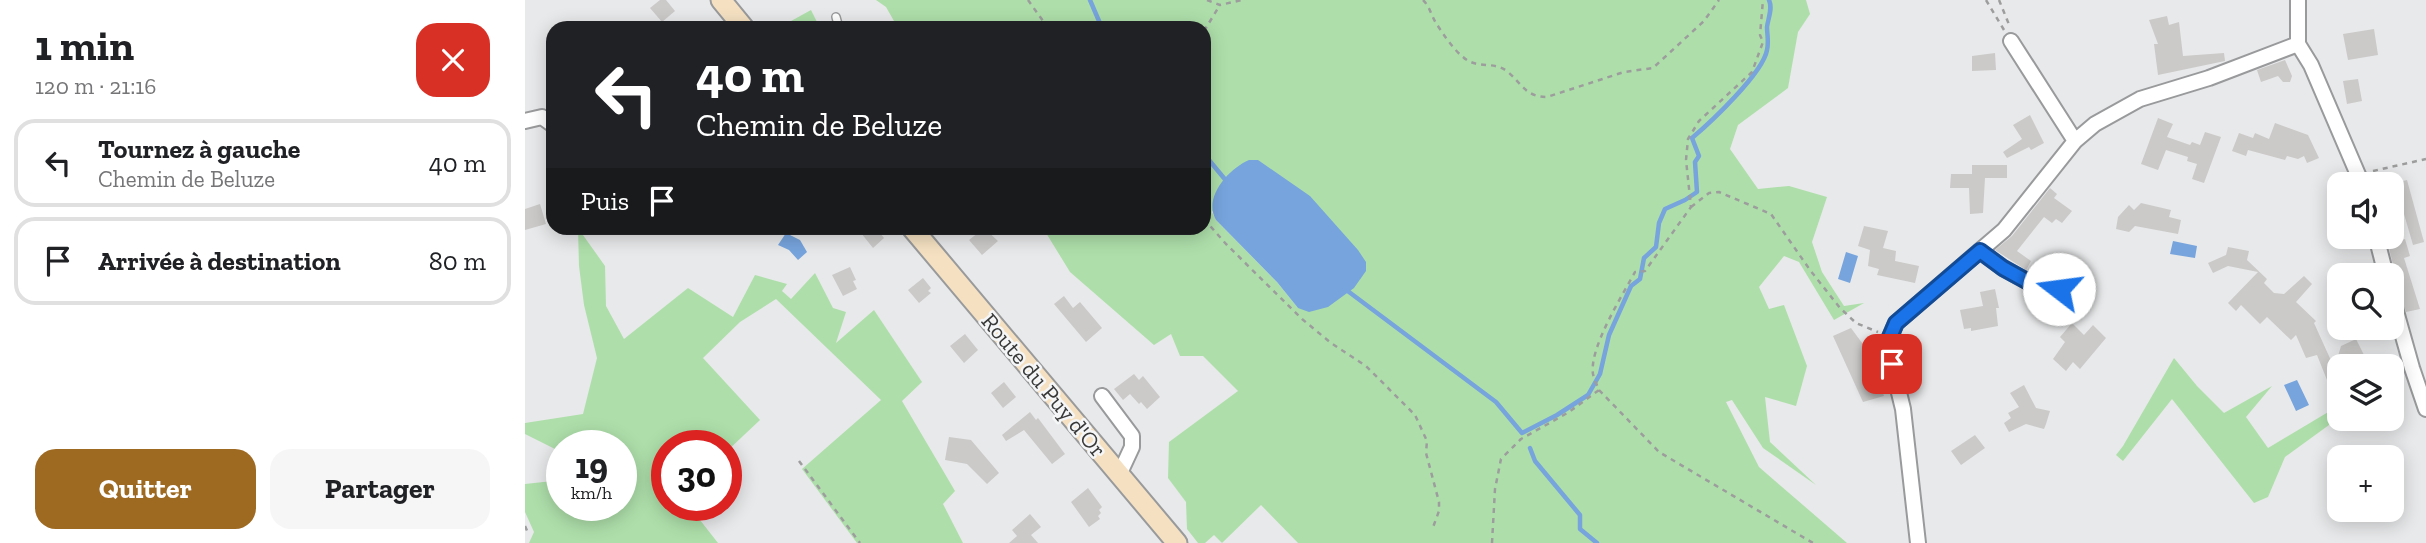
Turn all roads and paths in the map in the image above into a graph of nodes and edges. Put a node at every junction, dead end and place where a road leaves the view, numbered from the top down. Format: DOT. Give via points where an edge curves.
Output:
graph roads {
  1 [pos="720,0"];
  2 [pos="1028,0"];
  3 [pos="1207,0"];
  4 [pos="1242,0"];
  5 [pos="1423,0"];
  6 [pos="1719,0"];
  7 [pos="1763,0"];
  8 [pos="1986,0"];
  9 [pos="1999,0"];
  10 [pos="2298,0"];
  11 [pos="1220,5"];
  12 [pos="836,18"];
  13 [pos="738,21"];
  14 [pos="837,21"];
  15 [pos="1043,21"];
  16 [pos="1211,21"];
  17 [pos="2011,41"];
  18 [pos="2298,44"];
  19 [pos="546,120"];
  20 [pos="525,121"];
  21 [pos="2075,141"];
  22 [pos="2426,159"];
  23 [pos="2357,172"];
  24 [pos="2383,172"];
  25 [pos="1691,207"];
  26 [pos="1211,227"];
  27 [pos="918,235"];
  28 [pos="1980,251"];
  29 [pos="2074,288"];
  30 [pos="1890,337"];
  31 [pos="2404,340"];
  32 [pos="1599,390"];
  33 [pos="1102,396"];
  34 [pos="2426,409"];
  35 [pos="799,461"];
  36 [pos="1119,475"];
  37 [pos="525,526"];
  38 [pos="1432,530"];
  39 [pos="528,533"];
  40 [pos="860,543"];
  41 [pos="1177,543"];
  42 [pos="1492,543"];
  43 [pos="1813,543"];
  44 [pos="1918,543"];
  1 -- 13 [label="main road"];
  2 -- 15 [label="path"];
  3 -- 11 [label="path"];
  4 -- 11 [label="path"];
  5 -- 6 [label="path" via="1463,58 1476,65 1496,64 1530,94 1547,97 1623,72 1653,68 1705,20"];
  7 -- 25 [label="path" via="1763,43 1752,72 1699,121 1688,139"];
  8 -- 17 [label="path"];
  9 -- 17 [label="path" via="2011,28"];
  10 -- 18 [label="street"];
  11 -- 16 [label="path"];
  12 -- 14 [label="lane"];
  17 -- 21 [label="street"];
  18 -- 21 [label="street" via="2140,99"];
  18 -- 23 [label="street"];
  19 -- 20 [label="street"];
  21 -- 28 [label="street" via="2004,230"];
  22 -- 24 [label="path"];
  25 -- 30 [label="path" via="1709,192 1719,192 1771,214 1840,308 1856,323"];
  25 -- 32 [label="path" via="1645,271 1635,272 1603,332 1594,360"];
  26 -- 38 [label="path" via="1303,319 1366,366 1415,415 1427,441 1439,502"];
  27 -- 36 [label="main road, Route du Puy d'Or"];
  28 -- 29 [label="street" via="2043,290"];
  28 -- 30 [label="street" via="1896,323"];
  30 -- 44 [label="street"];
  31 -- 34 [label="street"];
  32 -- 42 [label="path" via="1521,439 1501,459"];
  32 -- 43 [label="path" via="1659,452"];
  33 -- 36 [label="street" via="1132,436"];
  35 -- 40 [label="path"];
  36 -- 41 [label="main road, Route du Puy d'Or"];
  37 -- 39 [label="path"];
}
